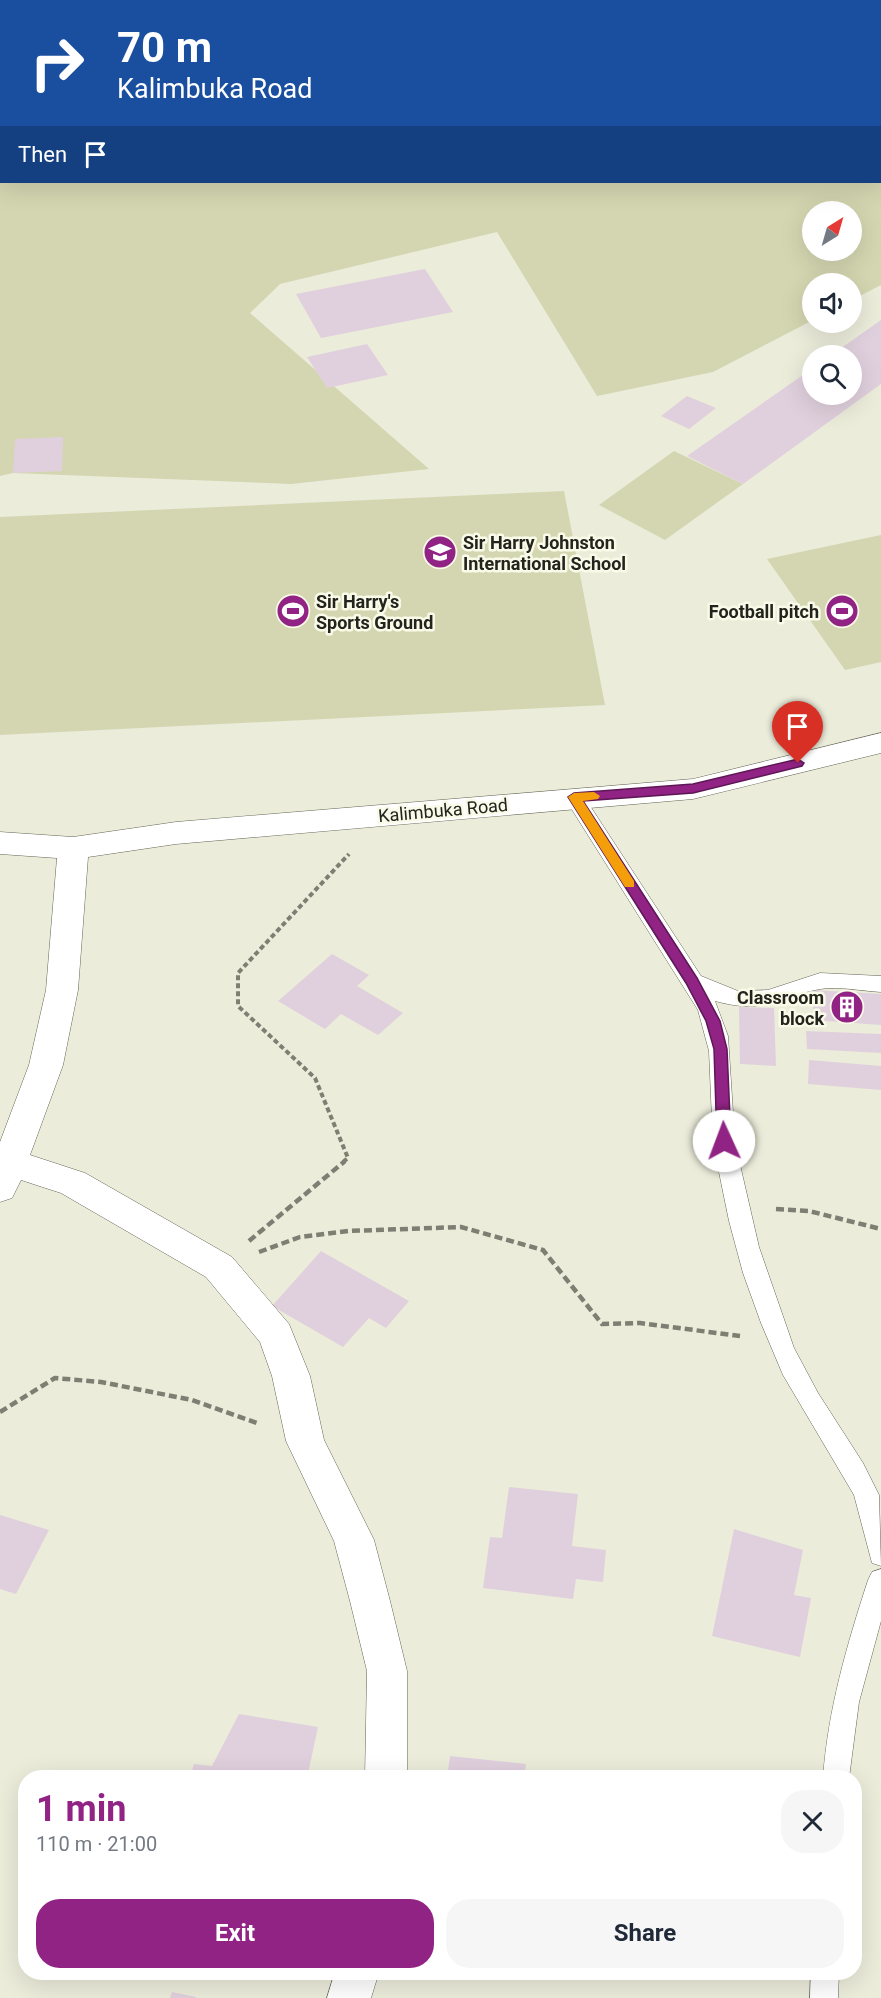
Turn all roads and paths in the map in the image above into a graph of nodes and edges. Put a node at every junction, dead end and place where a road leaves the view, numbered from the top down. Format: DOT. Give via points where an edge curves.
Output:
graph roads {
  1 [pos="881,743"];
  2 [pos="574,797"];
  3 [pos="409,814"];
  4 [pos="0,843"];
  5 [pos="73,848"];
  6 [pos="692,981"];
  7 [pos="881,984"];
  8 [pos="6,1176"];
  9 [pos="737,1206"];
  10 [pos="881,1229"];
  11 [pos="219,1267"];
  12 [pos="782,1348"];
  13 [pos="0,1412"];
  14 [pos="306,1441"];
  15 [pos="881,1555"];
  16 [pos="881,1580"];
  17 [pos="386,1770"];
  18 [pos="836,1770"];
  19 [pos="355,1980"];
  20 [pos="825,1980"];
  21 [pos="349,1998"];
  22 [pos="824,1998"];
  1 -- 2 [label="street, Kalimbuka Road" via="693,789"];
  2 -- 3 [label="street, Kalimbuka Road"];
  2 -- 6 [label="lane"];
  3 -- 5 [label="street, Kalimbuka Road" via="176,833"];
  3 -- 11 [label="path" via="363,839 238,972 238,1006 315,1078 348,1158"];
  4 -- 5 [label="street, Kalimbuka Road"];
  5 -- 8 [label="street" via="62,990 46,1065"];
  6 -- 7 [label="lane" via="738,999 769,998 820,981"];
  6 -- 9 [label="lane" via="713,1021 720,1049 724,1141"];
  8 -- 11 [label="street" via="73,1183"];
  9 -- 10 [label="path" via="809,1211"];
  9 -- 12 [label="lane" via="747,1251"];
  11 -- 12 [label="path" via="300,1237 348,1231 461,1227 543,1250 602,1324 640,1323 728,1333"];
  11 -- 14 [label="street" via="276,1335 291,1376"];
  12 -- 15 [label="lane" via="863,1485 879,1528"];
  13 -- 14 [label="path" via="55,1378 101,1382 192,1400"];
  14 -- 17 [label="street" via="354,1540 375,1621 387,1671"];
  16 -- 18 [label="lane" via="850,1677"];
  19 -- 21 [label="street"];
  20 -- 22 [label="lane"];
}
